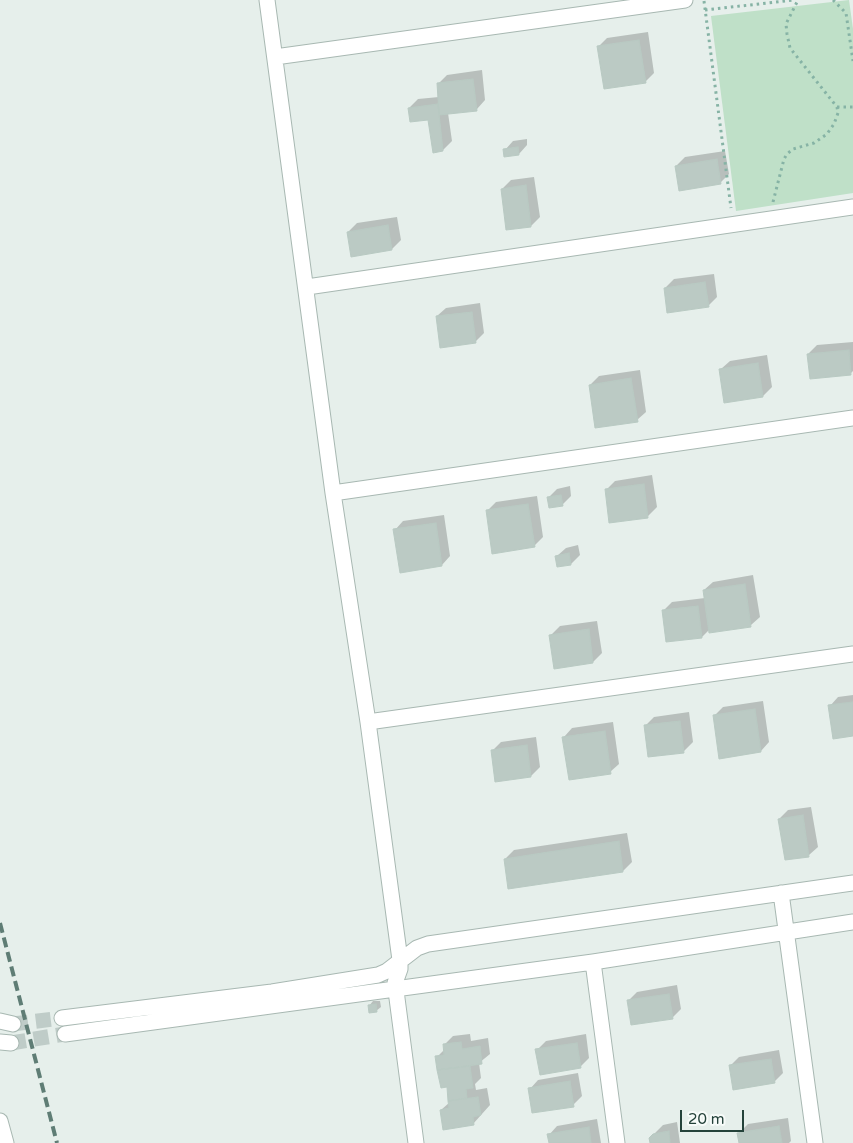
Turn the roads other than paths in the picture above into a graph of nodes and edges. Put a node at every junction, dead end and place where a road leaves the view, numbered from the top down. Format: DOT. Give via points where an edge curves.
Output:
graph roads {
  1 [pos="267,0"];
  2 [pos="685,0"];
  3 [pos="275,56"];
  4 [pos="853,207"];
  5 [pos="307,287"];
  6 [pos="853,418"];
  7 [pos="333,492"];
  8 [pos="853,654"];
  9 [pos="368,722"];
  10 [pos="853,883"];
  11 [pos="780,893"];
  12 [pos="853,922"];
  13 [pos="786,932"];
  14 [pos="400,960"];
  15 [pos="593,962"];
  16 [pos="396,990"];
  17 [pos="62,1018"];
  18 [pos="66,1034"];
  19 [pos="0,1122"];
  20 [pos="6,1143"];
  21 [pos="416,1143"];
  22 [pos="617,1143"];
  23 [pos="815,1143"];
  1 -- 3 [label="street"];
  2 -- 3 [label="street"];
  3 -- 5 [label="street"];
  4 -- 5 [label="street"];
  5 -- 7 [label="street"];
  6 -- 7 [label="street"];
  7 -- 9 [label="street"];
  8 -- 9 [label="street"];
  9 -- 14 [label="street"];
  10 -- 11 [label="street"];
  11 -- 13 [label="street"];
  11 -- 14 [label="street" via="428,944"];
  12 -- 13 [label="street"];
  13 -- 15 [label="street"];
  13 -- 23 [label="street"];
  14 -- 16 [label="street"];
  14 -- 17 [label="street" via="378,975 327,984"];
  15 -- 16 [label="street"];
  15 -- 22 [label="street"];
  16 -- 18 [label="street"];
  16 -- 21 [label="street"];
  19 -- 20 [label="street"];
}
